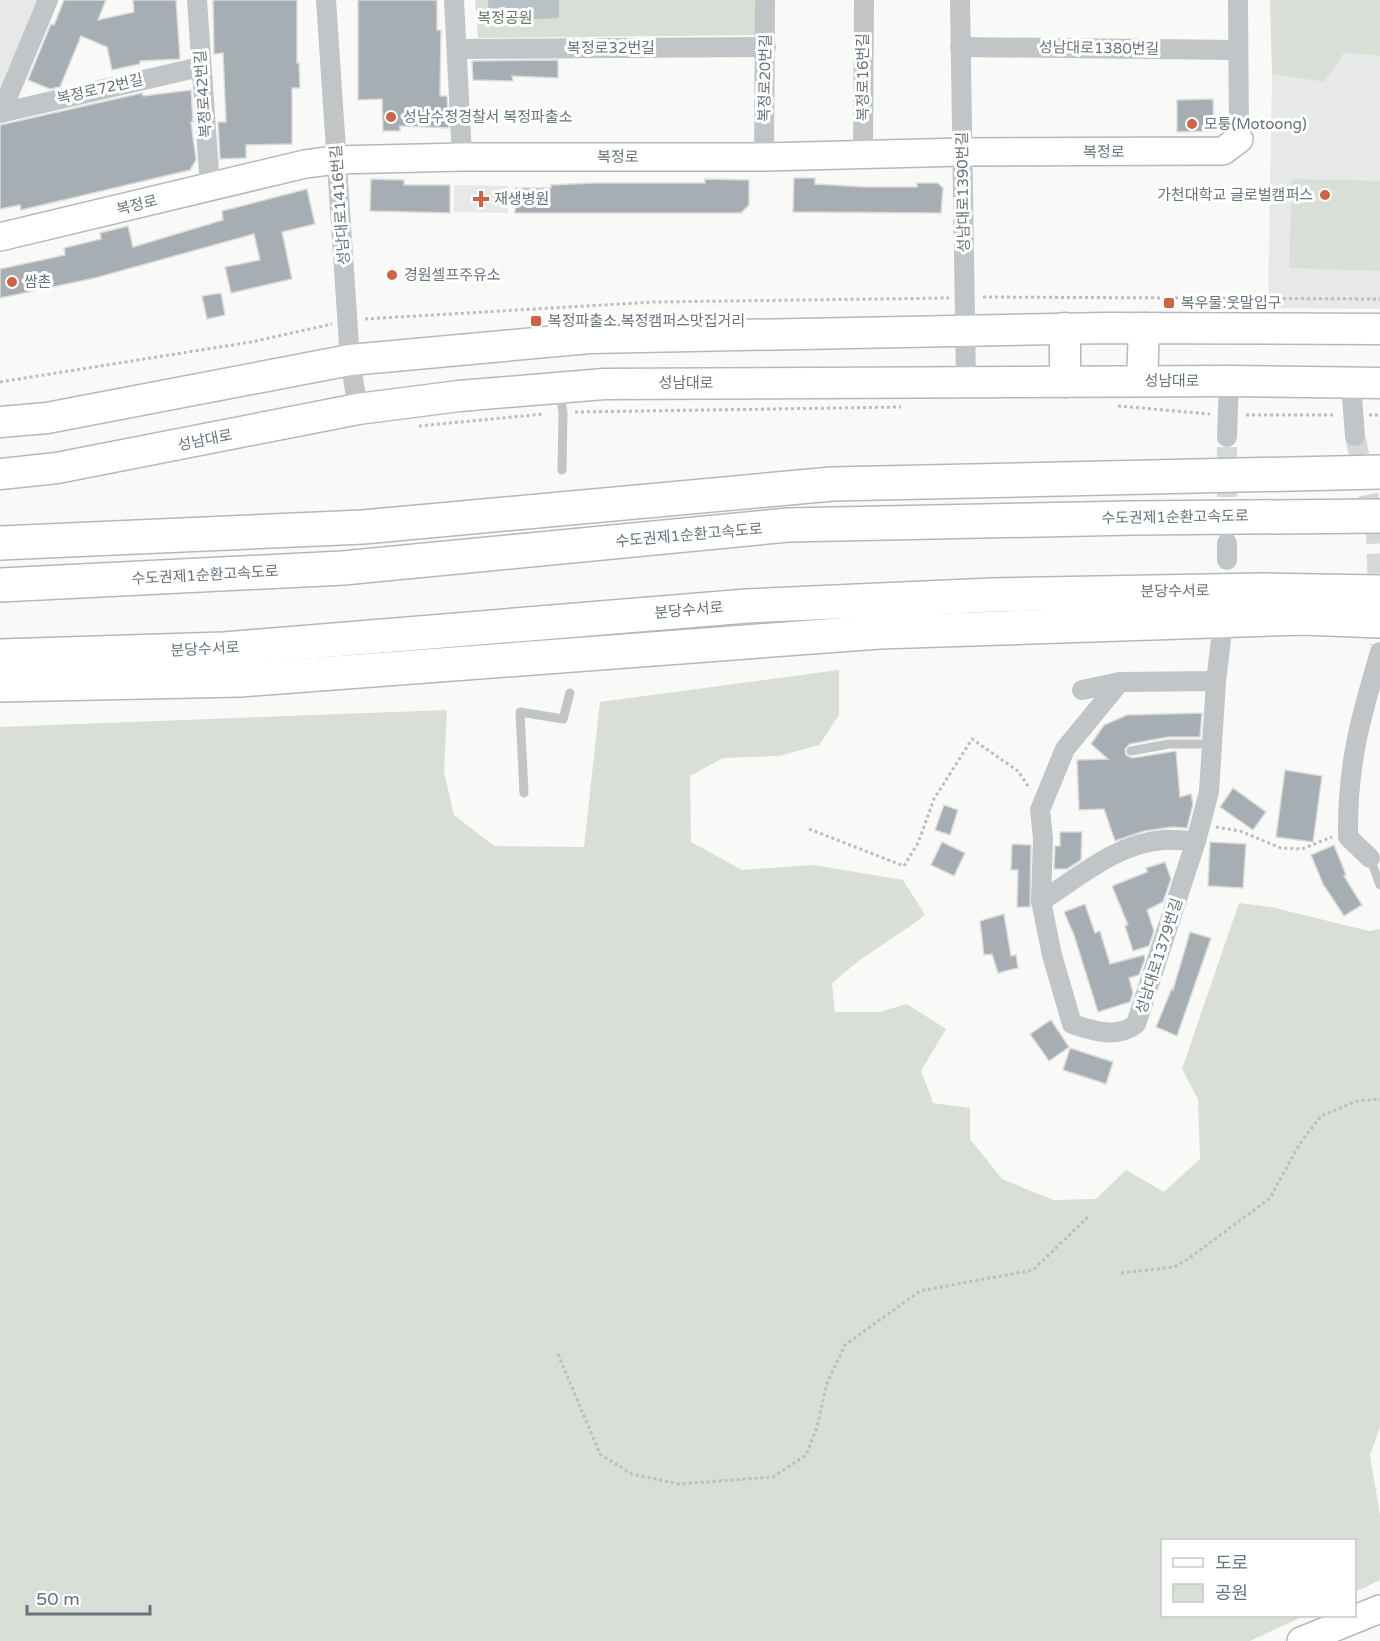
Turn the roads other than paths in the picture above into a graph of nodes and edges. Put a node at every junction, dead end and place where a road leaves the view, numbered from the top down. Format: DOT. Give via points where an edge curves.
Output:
graph roads {
  1 [pos="48,0"];
  2 [pos="197,0"];
  3 [pos="326,0"];
  4 [pos="454,0"];
  5 [pos="765,0"];
  6 [pos="864,0"];
  7 [pos="960,0"];
  8 [pos="1238,0"];
  9 [pos="960,46"];
  10 [pos="766,47"];
  11 [pos="457,49"];
  12 [pos="1238,50"];
  13 [pos="200,67"];
  14 [pos="0,113"];
  15 [pos="1239,139"];
  16 [pos="963,152"];
  17 [pos="863,154"];
  18 [pos="462,157"];
  19 [pos="764,157"];
  20 [pos="336,160"];
  21 [pos="210,187"];
  22 [pos="0,237"];
  23 [pos="1065,328"];
  24 [pos="1144,328"];
  25 [pos="1380,328"];
  26 [pos="966,331"];
  27 [pos="351,360"];
  28 [pos="1142,381"];
  29 [pos="1229,381"];
  30 [pos="1065,382"];
  31 [pos="966,383"];
  32 [pos="1366,383"];
  33 [pos="561,400"];
  34 [pos="358,409"];
  35 [pos="0,423"];
  36 [pos="1355,436"];
  37 [pos="1227,437"];
  38 [pos="561,470"];
  39 [pos="1380,472"];
  40 [pos="0,474"];
  41 [pos="1295,515"];
  42 [pos="1380,516"];
  43 [pos="1380,525"];
  44 [pos="0,543"];
  45 [pos="0,585"];
  46 [pos="1380,592"];
  47 [pos="1380,621"];
  48 [pos="1221,640"];
  49 [pos="1380,652"];
  50 [pos="0,656"];
  51 [pos="1216,681"];
  52 [pos="1120,682"];
  53 [pos="0,685"];
  54 [pos="1082,690"];
  55 [pos="570,693"];
  56 [pos="1211,744"];
  57 [pos="1131,751"];
  58 [pos="525,793"];
  59 [pos="1198,833"];
  60 [pos="1370,858"];
  61 [pos="1380,885"];
  62 [pos="1041,901"];
  63 [pos="1380,1609"];
  64 [pos="1301,1641"];
  1 -- 14 [label="street, 복정로72번길"];
  2 -- 13 [label="street, 복정로42번길"];
  3 -- 20 [label="street, 성남대로1416번길"];
  4 -- 11 [label="street"];
  5 -- 10 [label="street, 복정로20번길"];
  6 -- 17 [label="street, 복정로16번길"];
  7 -- 9 [label="street, 성남대로1390번길"];
  8 -- 12 [label="street"];
  9 -- 12 [label="street, 성남대로1380번길"];
  9 -- 16 [label="street, 성남대로1390번길"];
  10 -- 11 [label="street, 복정로32번길"];
  10 -- 19 [label="street, 복정로20번길"];
  11 -- 18 [label="street"];
  12 -- 15 [label="street"];
  13 -- 14 [label="street, 복정로72번길"];
  13 -- 21 [label="street, 복정로42번길"];
  15 -- 16 [label="street, 복정로" via="1223,152"];
  16 -- 17 [label="street, 복정로"];
  16 -- 26 [label="street, 성남대로1390번길"];
  17 -- 19 [label="street, 복정로"];
  18 -- 19 [label="street, 복정로"];
  18 -- 20 [label="street, 복정로"];
  20 -- 21 [label="street, 복정로"];
  20 -- 27 [label="street, 성남대로1416번길"];
  21 -- 22 [label="street, 복정로"];
  23 -- 24 [label="main road"];
  23 -- 26 [label="main road"];
  23 -- 30 [label="main road"];
  24 -- 25 [label="main road"];
  24 -- 28 [label="main road"];
  26 -- 27 [label="main road" via="590,338"];
  26 -- 31 [label="street, 성남대로1390번길"];
  27 -- 34 [label="street, 성남대로1416번길"];
  27 -- 35 [label="main road" via="48,418"];
  28 -- 29 [label="main road, 성남대로"];
  28 -- 30 [label="main road, 성남대로"];
  29 -- 32 [label="main road, 성남대로"];
  29 -- 37 [label="street"];
  30 -- 31 [label="main road, 성남대로"];
  31 -- 33 [label="main road, 성남대로" via="604,384"];
  32 -- 36 [label="street" via="1354,415"];
  33 -- 34 [label="main road, 성남대로" via="459,396"];
  33 -- 38 [label="lane"];
  34 -- 40 [label="main road, 성남대로" via="57,468"];
  39 -- 44 [label="highway" via="832,484 363,527"];
  41 -- 42 [label="highway, 수도권제1순환고속도로"];
  41 -- 43 [label="lane"];
  41 -- 45 [label="highway, 수도권제1순환고속도로" via="788,525 343,568"];
  46 -- 50 [label="highway, 분당수서로" via="1004,595 747,606 224,649"];
  47 -- 53 [label="highway, 분당수서로" via="1303,618 879,632 240,680"];
  48 -- 51 [label="street, 성남대로1379번길"];
  49 -- 60 [label="street" via="1351,760 1348,837"];
  51 -- 52 [label="street"];
  51 -- 56 [label="street, 성남대로1379번길"];
  52 -- 54 [label="street"];
  52 -- 62 [label="street, 성남대로1379번길" via="1065,749 1040,810"];
  55 -- 58 [label="lane" via="563,719 520,712"];
  56 -- 57 [label="lane" via="1169,744"];
  56 -- 59 [label="street, 성남대로1379번길" via="1209,792"];
  59 -- 62 [label="street" via="1130,847 1109,856"];
  59 -- 62 [label="street, 성남대로1379번길" via="1136,1024 1127,1031 1097,1032 1072,1024"];
  60 -- 61 [label="lane"];
  63 -- 64 [label="street"];
}
